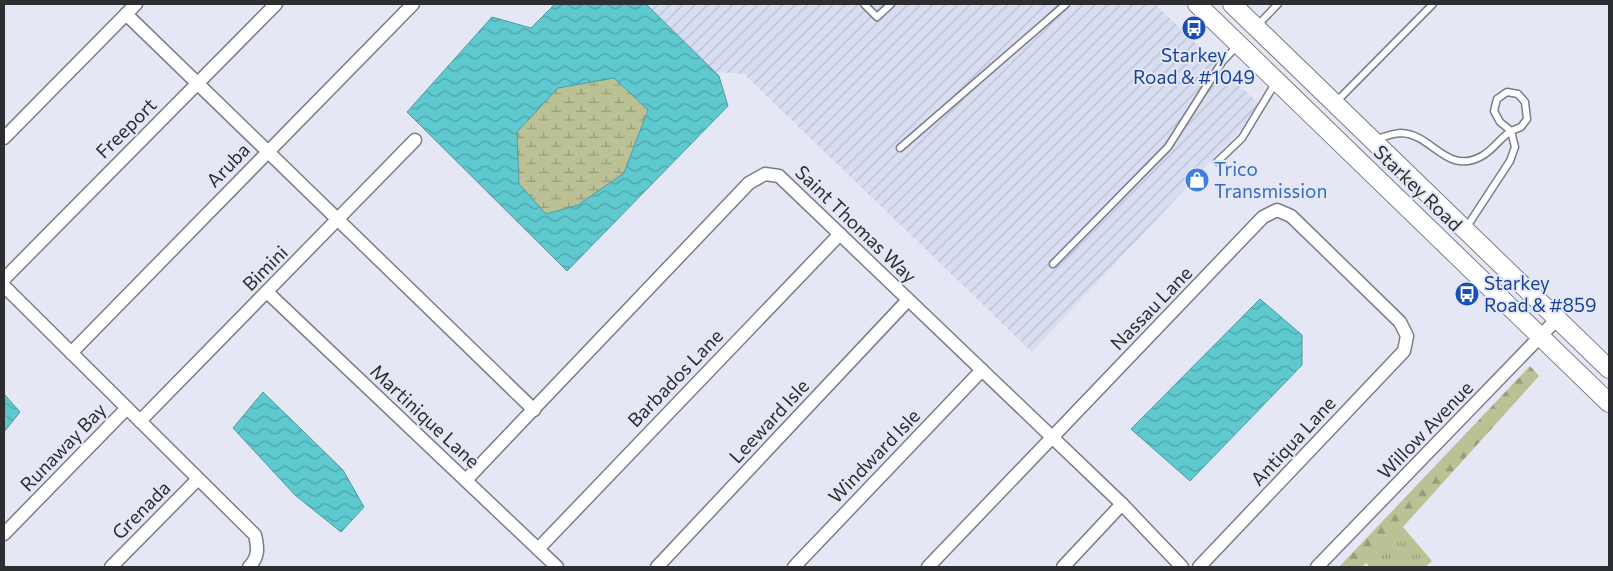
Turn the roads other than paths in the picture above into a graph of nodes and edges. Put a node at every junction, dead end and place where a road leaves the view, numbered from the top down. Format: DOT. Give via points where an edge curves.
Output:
graph roads {
  1 [pos="136,4"];
  2 [pos="276,4"];
  3 [pos="413,4"];
  4 [pos="864,4"];
  5 [pos="891,4"];
  6 [pos="1066,4"];
  7 [pos="1197,4"];
  8 [pos="1232,4"];
  9 [pos="1278,4"];
  10 [pos="1433,4"];
  11 [pos="126,14"];
  12 [pos="1256,27"];
  13 [pos="1239,44"];
  14 [pos="1276,81"];
  15 [pos="198,82"];
  16 [pos="1336,103"];
  17 [pos="1511,131"];
  18 [pos="4,138"];
  19 [pos="416,140"];
  20 [pos="1374,140"];
  21 [pos="900,148"];
  22 [pos="268,152"];
  23 [pos="1217,162"];
  24 [pos="338,220"];
  25 [pos="1465,228"];
  26 [pos="840,234"];
  27 [pos="1053,264"];
  28 [pos="4,279"];
  29 [pos="4,286"];
  30 [pos="268,292"];
  31 [pos="908,300"];
  32 [pos="1558,318"];
  33 [pos="1407,336"];
  34 [pos="1541,337"];
  35 [pos="71,353"];
  36 [pos="1609,368"];
  37 [pos="982,370"];
  38 [pos="1609,403"];
  39 [pos="127,408"];
  40 [pos="534,410"];
  41 [pos="140,421"];
  42 [pos="1052,438"];
  43 [pos="198,479"];
  44 [pos="466,480"];
  45 [pos="1122,504"];
  46 [pos="4,534"];
  47 [pos="538,549"];
  48 [pos="111,567"];
  49 [pos="249,567"];
  50 [pos="558,567"];
  51 [pos="657,567"];
  52 [pos="794,567"];
  53 [pos="928,567"];
  54 [pos="1063,567"];
  55 [pos="1182,567"];
  56 [pos="1199,567"];
  57 [pos="1317,567"];
  1 -- 11 [label="street"];
  2 -- 15 [label="street, Freeport"];
  3 -- 22 [label="street, Aruba"];
  4 -- 5 [label="lane" via="877,17"];
  6 -- 21 [label="lane"];
  7 -- 13 [label="main road, Starkey Road"];
  8 -- 12 [label="main road, Starkey Road"];
  9 -- 12 [label="lane"];
  10 -- 16 [label="lane"];
  11 -- 15 [label="street"];
  11 -- 18 [label="street"];
  12 -- 16 [label="main road, Starkey Road"];
  13 -- 14 [label="main road, Starkey Road"];
  13 -- 27 [label="lane" via="1222,62 1168,147"];
  14 -- 23 [label="lane" via="1242,138"];
  14 -- 34 [label="main road, Starkey Road"];
  15 -- 22 [label="street"];
  15 -- 28 [label="street, Freeport"];
  16 -- 20 [label="main road, Starkey Road"];
  17 -- 17 [label="lane" via="1500,122 1494,111 1497,99 1507,92 1518,94 1525,102 1527,118 1521,127"];
  17 -- 20 [label="lane" via="1482,156 1468,161 1450,159 1419,139 1402,133"];
  17 -- 25 [label="lane" via="1515,147 1510,161"];
  19 -- 24 [label="street, Bimini"];
  20 -- 25 [label="main road, Starkey Road"];
  22 -- 24 [label="street"];
  22 -- 35 [label="street, Aruba"];
  24 -- 30 [label="street, Bimini"];
  24 -- 40 [label="street"];
  25 -- 32 [label="main road, Starkey Road"];
  26 -- 31 [label="street, Saint Thomas Way"];
  26 -- 40 [label="street, Saint Thomas Way" via="779,176 765,174 749,183"];
  26 -- 47 [label="street, Barbados Lane"];
  29 -- 35 [label="street"];
  30 -- 41 [label="street, Bimini"];
  30 -- 44 [label="street, Martinique Lane"];
  31 -- 37 [label="street, Saint Thomas Way"];
  31 -- 51 [label="street, Leeward Isle"];
  32 -- 34 [label="street, Willow Avenue"];
  32 -- 36 [label="main road, Starkey Road"];
  33 -- 42 [label="street, Nassau Lane" via="1400,322 1291,216 1277,210 1263,217"];
  33 -- 56 [label="street, Antiqua Lane" via="1404,351"];
  34 -- 38 [label="main road, Starkey Road"];
  34 -- 57 [label="street, Willow Avenue"];
  35 -- 39 [label="street"];
  37 -- 42 [label="street, Saint Thomas Way"];
  37 -- 52 [label="street, Windward Isle"];
  39 -- 41 [label="street"];
  39 -- 46 [label="street, Runaway Bay"];
  40 -- 44 [label="street, Saint Thomas Way"];
  41 -- 43 [label="street"];
  42 -- 45 [label="street, Saint Thomas Way"];
  42 -- 53 [label="street, Nassau Lane"];
  43 -- 48 [label="street, Grenada"];
  43 -- 49 [label="street" via="255,535 258,550"];
  44 -- 47 [label="street, Martinique Lane"];
  45 -- 54 [label="street"];
  45 -- 55 [label="street, Saint Thomas Way"];
  47 -- 50 [label="street, Martinique Lane"];
}
